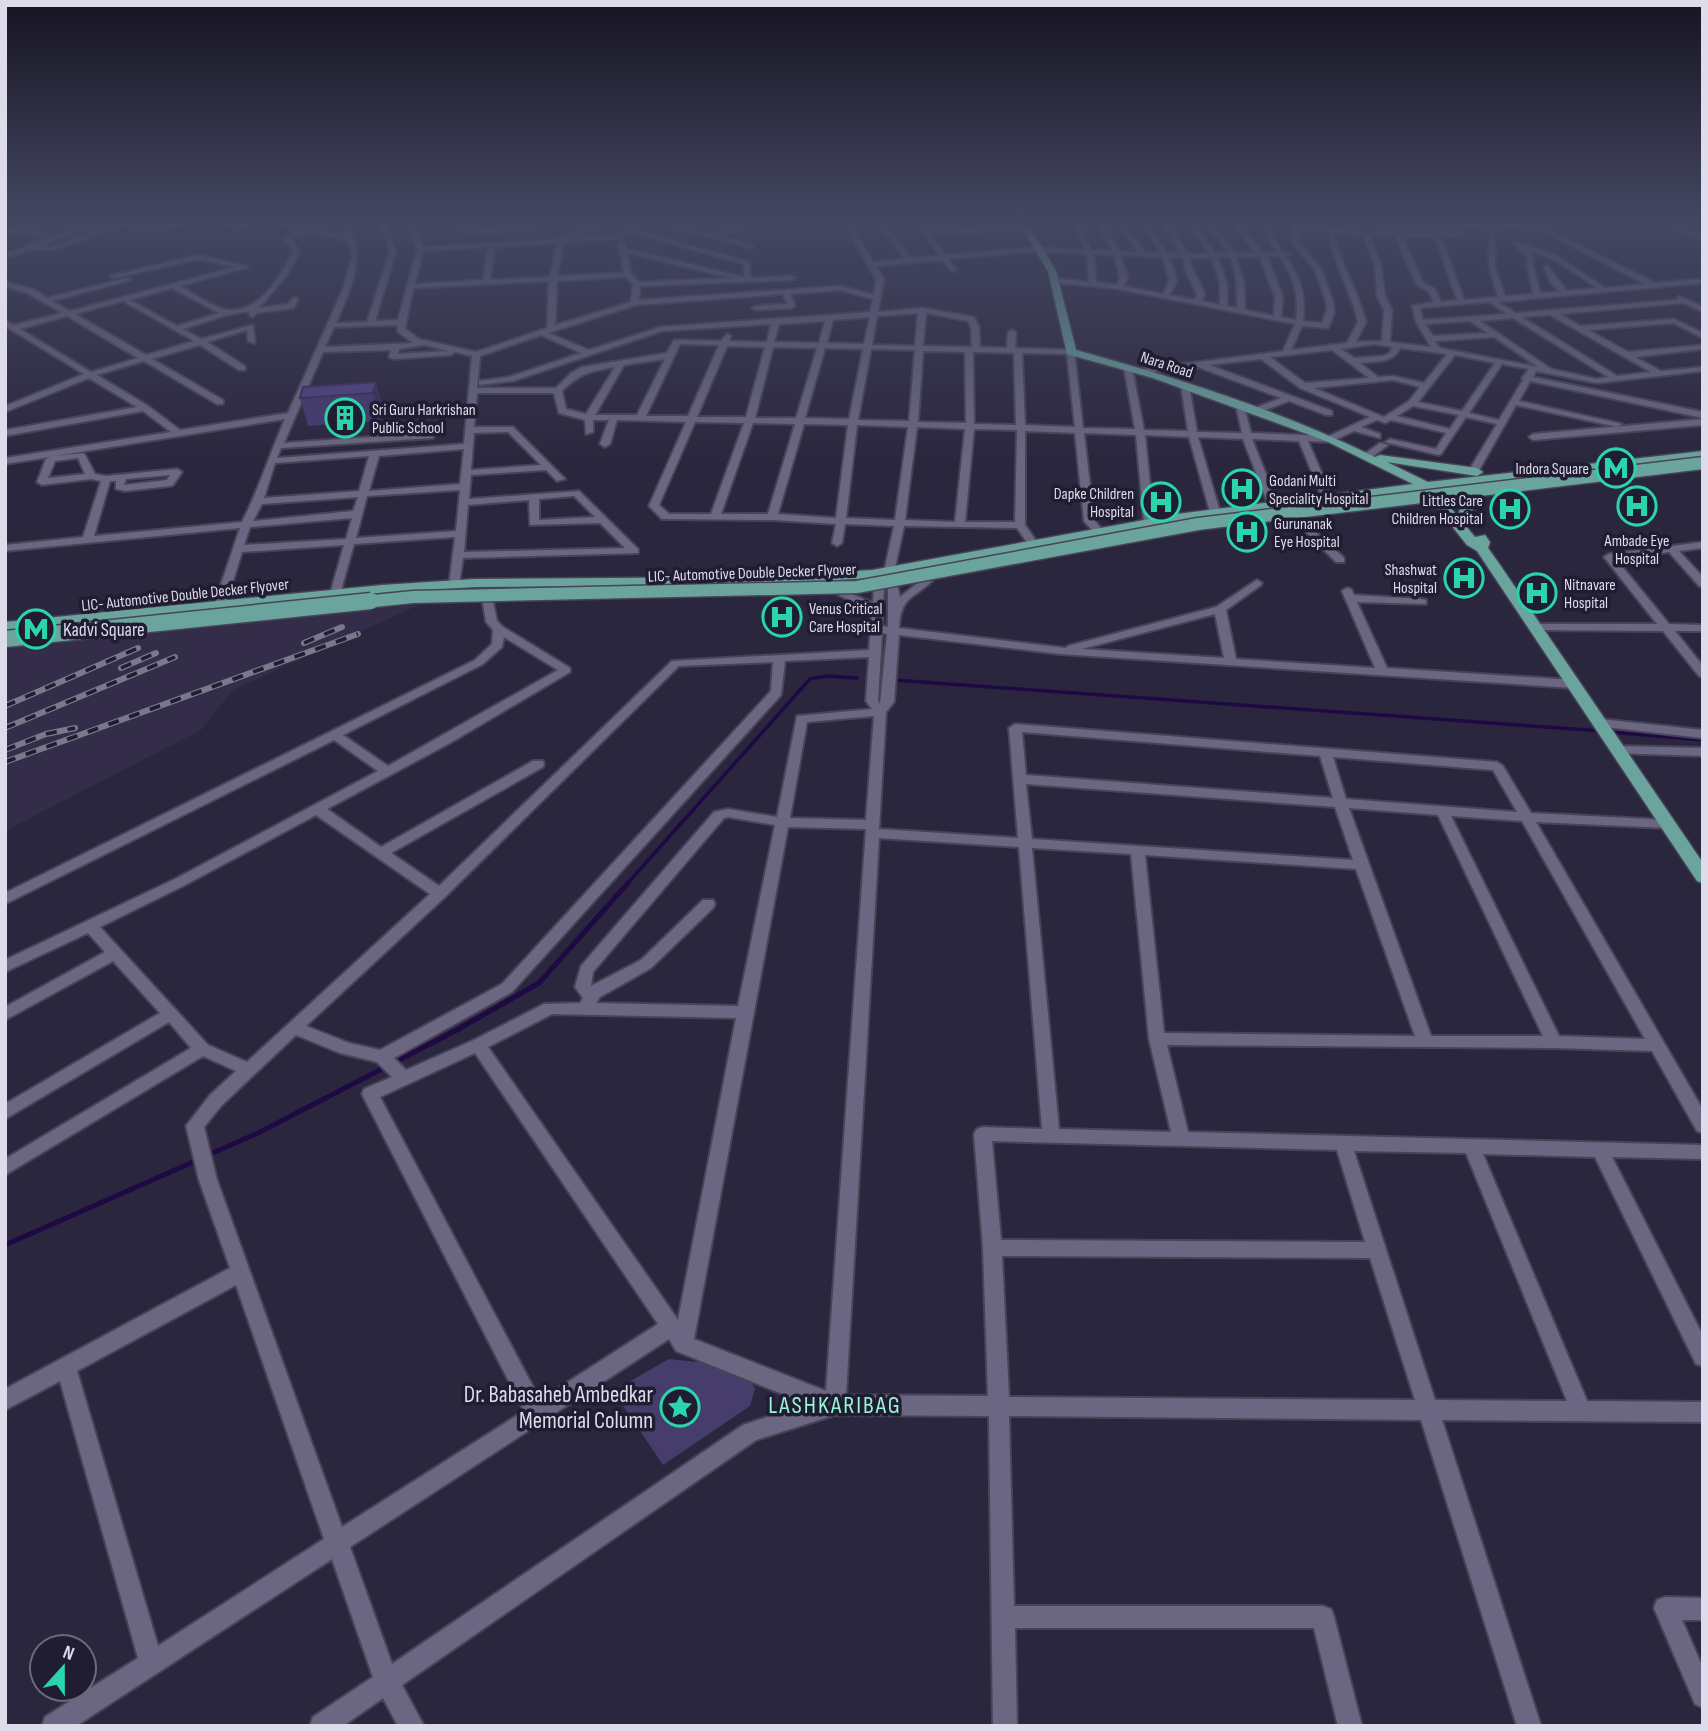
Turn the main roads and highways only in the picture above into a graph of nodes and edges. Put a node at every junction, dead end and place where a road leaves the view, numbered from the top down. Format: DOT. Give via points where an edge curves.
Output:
graph roads {
  1 [pos="1059,301"];
  2 [pos="1346,448"];
  3 [pos="1703,455"];
  4 [pos="1373,456"];
  5 [pos="1703,465"];
  6 [pos="1510,476"];
  7 [pos="1433,489"];
  8 [pos="1478,493"];
  9 [pos="1451,496"];
  10 [pos="1414,500"];
  11 [pos="1450,514"];
  12 [pos="1464,514"];
  13 [pos="1482,548"];
  14 [pos="5,628"];
  15 [pos="5,640"];
  16 [pos="1703,877"];
  1 -- 2 [label="main road, Nara Road" via="1071,352 1185,386"];
  2 -- 4 [label="main road"];
  2 -- 7 [label="main road"];
  3 -- 6 [label="main road"];
  3 -- 14 [label="main road, LIC- Automotive Double Decker Flyover" via="1215,514 865,578 765,584 460,586"];
  4 -- 6 [label="main road"];
  4 -- 7 [label="main road"];
  5 -- 8 [label="main road"];
  5 -- 15 [label="main road, LIC- Automotive Double Decker Flyover, bridge" via="1210,522 857,587 401,598"];
  6 -- 7 [label="main road"];
  7 -- 9 [label="main road"];
  7 -- 10 [label="main road"];
  7 -- 11 [label="main road"];
  7 -- 14 [label="main road" via="1215,512 872,575 454,585"];
  8 -- 9 [label="main road"];
  8 -- 12 [label="main road"];
  9 -- 12 [label="main road"];
  10 -- 11 [label="main road"];
  10 -- 15 [label="main road" via="1293,514 838,592 378,602"];
  11 -- 13 [label="main road"];
  12 -- 13 [label="main road" via="1484,542"];
  13 -- 16 [label="main road"];
}
